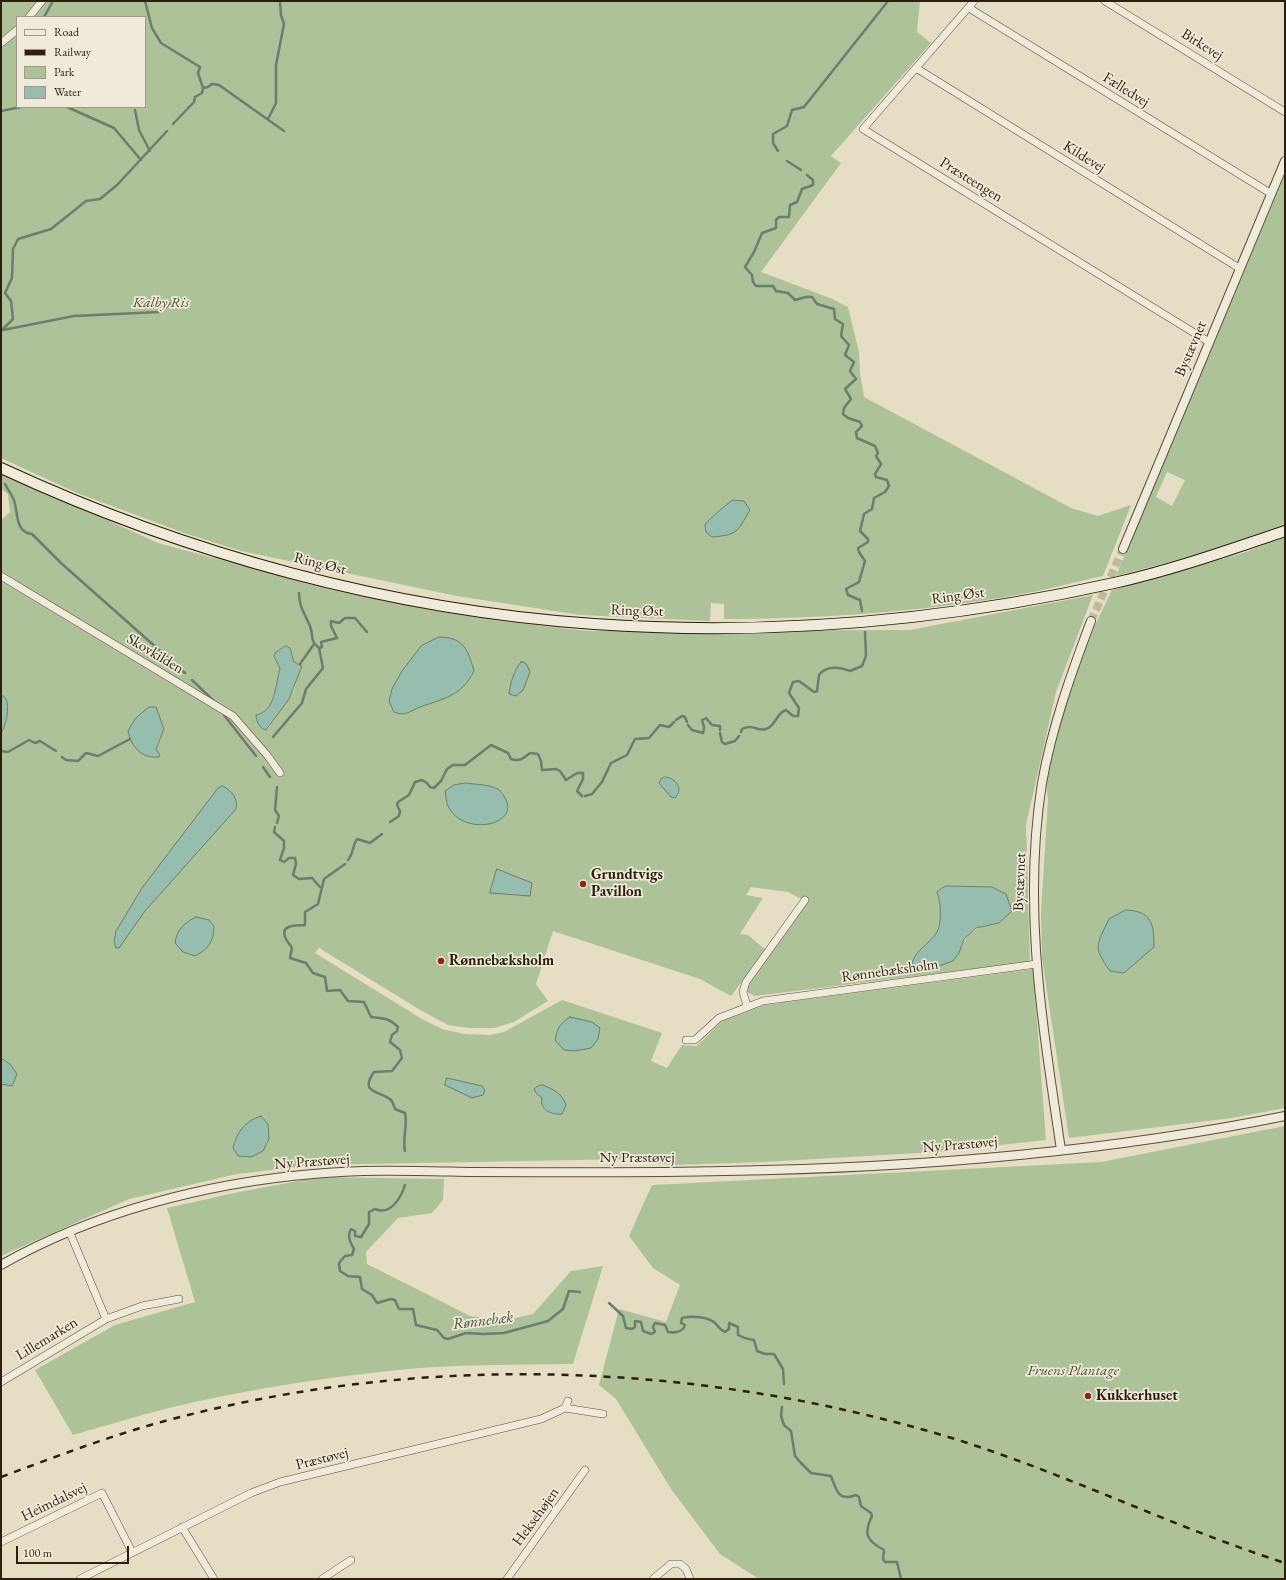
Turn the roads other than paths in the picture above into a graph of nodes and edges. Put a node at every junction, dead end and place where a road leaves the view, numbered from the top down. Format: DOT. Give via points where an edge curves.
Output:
graph roads {
  1 [pos="42,1"];
  2 [pos="974,1"];
  3 [pos="1105,1"];
  4 [pos="968,8"];
  5 [pos="30,16"];
  6 [pos="16,31"];
  7 [pos="1,43"];
  8 [pos="916,68"];
  9 [pos="1285,112"];
  10 [pos="1285,161"];
  11 [pos="1270,193"];
  12 [pos="1239,268"];
  13 [pos="1209,342"];
  14 [pos="1,468"];
  15 [pos="1285,531"];
  16 [pos="1122,549"];
  17 [pos="1,576"];
  18 [pos="1090,621"];
  19 [pos="280,773"];
  20 [pos="805,900"];
  21 [pos="1037,964"];
  22 [pos="747,1006"];
  23 [pos="686,1040"];
  24 [pos="1285,1116"];
  25 [pos="1061,1150"];
  26 [pos="70,1233"];
  27 [pos="1,1265"];
  28 [pos="179,1299"];
  29 [pos="106,1319"];
  30 [pos="1,1382"];
  31 [pos="568,1401"];
  32 [pos="565,1408"];
  33 [pos="603,1414"];
  34 [pos="585,1470"];
  35 [pos="182,1527"];
  36 [pos="1,1542"];
  37 [pos="132,1552"];
  38 [pos="351,1560"];
  39 [pos="92,1576"];
  40 [pos="80,1579"];
  41 [pos="214,1579"];
  42 [pos="322,1579"];
  43 [pos="507,1579"];
  44 [pos="653,1579"];
  45 [pos="690,1579"];
  1 -- 5 [label="street"];
  2 -- 4 [label="street, Præsteengen"];
  3 -- 9 [label="street, Birkevej"];
  4 -- 8 [label="street, Præsteengen"];
  4 -- 11 [label="street, Fælledvej"];
  6 -- 7 [label="street"];
  8 -- 12 [label="street, Kildevej"];
  8 -- 13 [label="street, Præsteengen" via="863,129"];
  10 -- 11 [label="street, Bystævnet"];
  11 -- 12 [label="street, Bystævnet"];
  12 -- 13 [label="street, Bystævnet"];
  13 -- 16 [label="street, Bystævnet"];
  14 -- 15 [label="main road, Ring Øst" via="97,510 179,539 280,570 448,606 512,616 594,624 687,628 792,626 956,612 1048,597 1118,582"];
  17 -- 19 [label="street, Skovkilden" via="233,716"];
  18 -- 21 [label="street, Bystævnet" via="1065,691 1042,782 1034,873 1033,919"];
  20 -- 22 [label="street" via="746,982 743,992"];
  21 -- 22 [label="street, Rønnebæksholm" via="763,1001"];
  21 -- 25 [label="street, Bystævnet"];
  22 -- 23 [label="street, Rønnebæksholm" via="719,1018 700,1037 691,1041"];
  24 -- 25 [label="street, Ny Præstøvej" via="1236,1126"];
  25 -- 26 [label="street, Ny Præstøvej" via="867,1166 730,1171 394,1171 314,1174 238,1183 178,1196 130,1209"];
  26 -- 27 [label="street, Ny Præstøvej"];
  26 -- 29 [label="street"];
  28 -- 29 [label="street, Lillemarken" via="142,1306"];
  29 -- 30 [label="street, Lillemarken"];
  31 -- 32 [label="street"];
  32 -- 33 [label="street"];
  32 -- 35 [label="street, Præstøvej" via="541,1419 280,1482 251,1493"];
  34 -- 43 [label="street, Heksehøjen"];
  35 -- 37 [label="street, Præstøvej"];
  35 -- 41 [label="street"];
  36 -- 37 [label="street, Heimdalsvej" via="102,1493"];
  37 -- 39 [label="street, Præstøvej"];
  38 -- 42 [label="street"];
  39 -- 40 [label="street, Præstøvej"];
  44 -- 45 [label="street" via="671,1564 680,1564 686,1569"];
}
